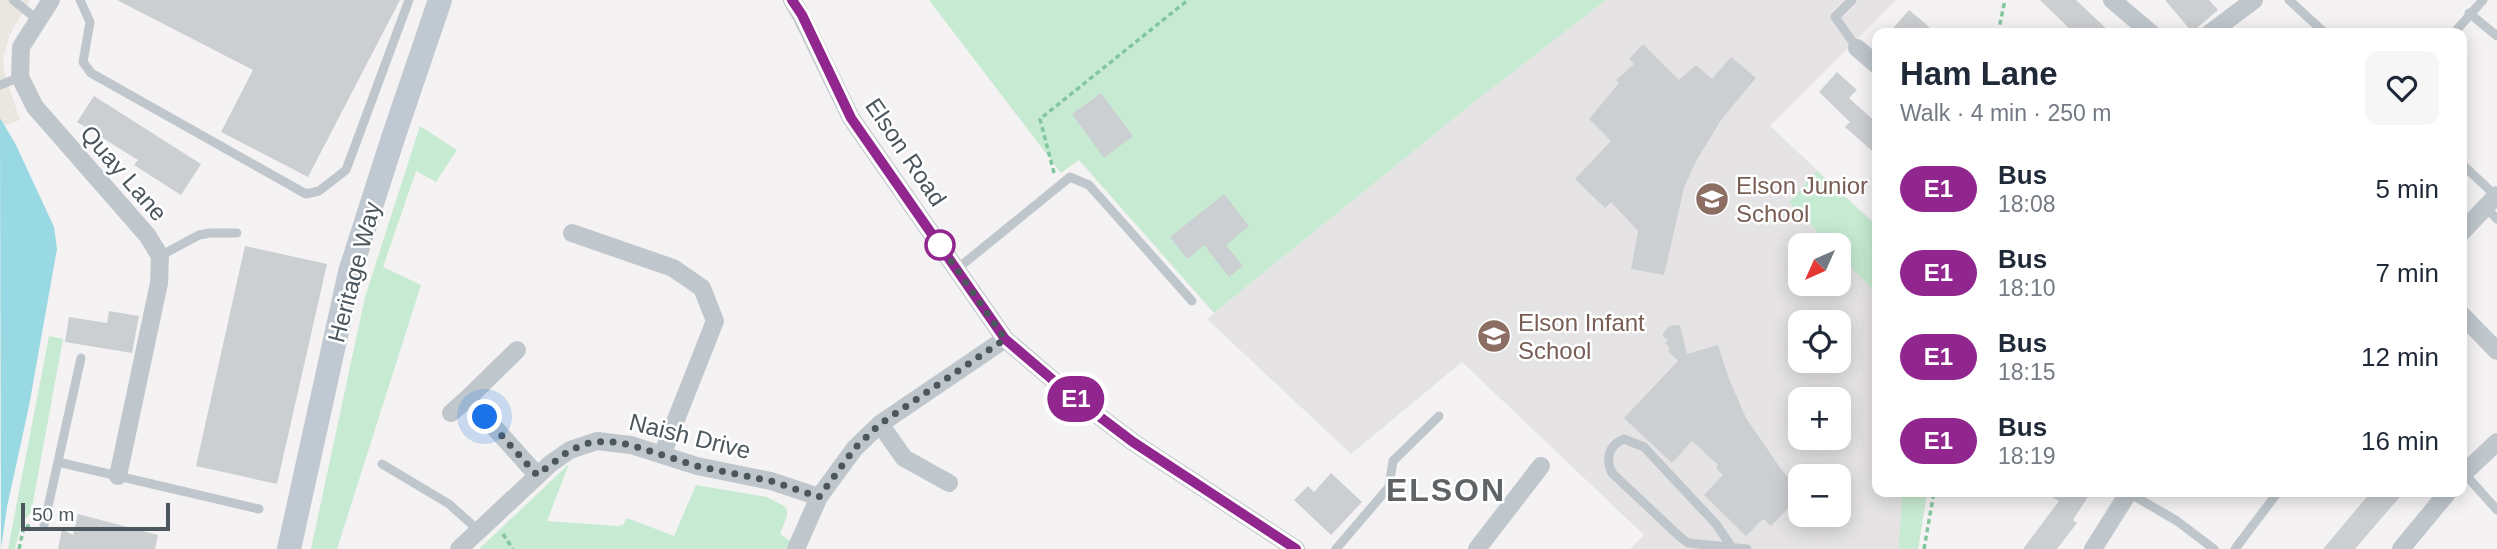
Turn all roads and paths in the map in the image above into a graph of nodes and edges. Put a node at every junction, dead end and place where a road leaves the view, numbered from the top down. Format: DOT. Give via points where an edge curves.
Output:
graph roads {
  1 [pos="13,0"];
  2 [pos="51,0"];
  3 [pos="80,0"];
  4 [pos="409,0"];
  5 [pos="440,0"];
  6 [pos="792,0"];
  7 [pos="1188,0"];
  8 [pos="1852,0"];
  9 [pos="2005,0"];
  10 [pos="2112,0"];
  11 [pos="2254,0"];
  12 [pos="2289,0"];
  13 [pos="2483,0"];
  14 [pos="2469,13"];
  15 [pos="38,20"];
  16 [pos="1999,28"];
  17 [pos="2145,28"];
  18 [pos="2217,28"];
  19 [pos="2320,28"];
  20 [pos="2458,28"];
  21 [pos="2497,36"];
  22 [pos="1857,48"];
  23 [pos="1872,61"];
  24 [pos="20,77"];
  25 [pos="0,85"];
  26 [pos="2467,170"];
  27 [pos="1057,186"];
  28 [pos="2494,204"];
  29 [pos="2467,228"];
  30 [pos="237,233"];
  31 [pos="572,233"];
  32 [pos="160,256"];
  33 [pos="957,269"];
  34 [pos="1192,301"];
  35 [pos="2467,320"];
  36 [pos="1005,339"];
  37 [pos="517,350"];
  38 [pos="2497,351"];
  39 [pos="80,358"];
  40 [pos="468,398"];
  41 [pos="451,413"];
  42 [pos="1439,416"];
  43 [pos="880,424"];
  44 [pos="2497,442"];
  45 [pos="662,455"];
  46 [pos="58,463"];
  47 [pos="382,464"];
  48 [pos="1541,466"];
  49 [pos="2467,469"];
  50 [pos="537,475"];
  51 [pos="118,476"];
  52 [pos="2467,477"];
  53 [pos="949,483"];
  54 [pos="819,497"];
  55 [pos="1933,497"];
  56 [pos="2126,497"];
  57 [pos="2137,497"];
  58 [pos="2274,497"];
  59 [pos="2444,497"];
  60 [pos="259,509"];
  61 [pos="2497,510"];
  62 [pos="44,525"];
  63 [pos="478,530"];
  64 [pos="1731,546"];
  65 [pos="19,549"];
  66 [pos="289,549"];
  67 [pos="458,549"];
  68 [pos="796,549"];
  69 [pos="1296,549"];
  70 [pos="1336,549"];
  71 [pos="1478,549"];
  72 [pos="1747,549"];
  73 [pos="1924,549"];
  74 [pos="2093,549"];
  75 [pos="2214,549"];
  76 [pos="2235,549"];
  77 [pos="2401,549"];
  1 -- 15 [label="lane"];
  2 -- 15 [label="street"];
  3 -- 4 [label="lane" via="90,22 83,62 91,73 306,194 319,191 346,170"];
  5 -- 66 [label="street, Heritage Way" via="350,272"];
  6 -- 33 [label="street, Elson Road" via="851,118"];
  7 -- 27 [label="path" via="1040,119"];
  8 -- 22 [label="lane" via="1835,17"];
  9 -- 16 [label="path"];
  10 -- 17 [label="street"];
  11 -- 18 [label="street"];
  12 -- 19 [label="lane"];
  13 -- 14 [label="lane"];
  14 -- 20 [label="lane"];
  14 -- 21 [label="lane"];
  15 -- 24 [label="street" via="21,47"];
  22 -- 23 [label="street"];
  24 -- 25 [label="lane"];
  24 -- 32 [label="street, Quay Lane" via="35,107 147,235"];
  26 -- 28 [label="lane"];
  27 -- 33 [label="lane"];
  27 -- 34 [label="lane" via="1070,177 1089,185"];
  28 -- 29 [label="street"];
  30 -- 32 [label="lane" via="199,235"];
  31 -- 45 [label="street" via="673,268 702,288 715,321"];
  32 -- 51 [label="street, Quay Lane" via="159,282"];
  33 -- 36 [label="street, Elson Road"];
  35 -- 38 [label="street"];
  36 -- 43 [label="street"];
  36 -- 69 [label="street, Elson Road" via="1133,442"];
  37 -- 40 [label="street"];
  39 -- 46 [label="lane"];
  40 -- 41 [label="street"];
  40 -- 50 [label="street"];
  42 -- 70 [label="lane" via="1392,461 1389,487"];
  43 -- 53 [label="street" via="904,458"];
  43 -- 54 [label="street" via="855,448"];
  44 -- 49 [label="street"];
  45 -- 50 [label="street, Naish Drive" via="617,442 589,443 570,450"];
  45 -- 54 [label="street, Naish Drive"];
  46 -- 51 [label="lane"];
  46 -- 62 [label="lane"];
  47 -- 63 [label="lane" via="449,504"];
  48 -- 71 [label="street"];
  50 -- 63 [label="street, Naish Drive"];
  51 -- 60 [label="lane"];
  52 -- 61 [label="lane"];
  54 -- 68 [label="street"];
  55 -- 73 [label="path"];
  56 -- 74 [label="street"];
  57 -- 75 [label="lane"];
  58 -- 76 [label="lane"];
  59 -- 77 [label="street"];
  62 -- 65 [label="path" via="24,526"];
  63 -- 67 [label="street, Naish Drive"];
  64 -- 64 [label="lane" via="1688,543 1679,536 1612,472 1609,452 1616,442 1624,439 1644,447"];
  64 -- 72 [label="lane"];
}
